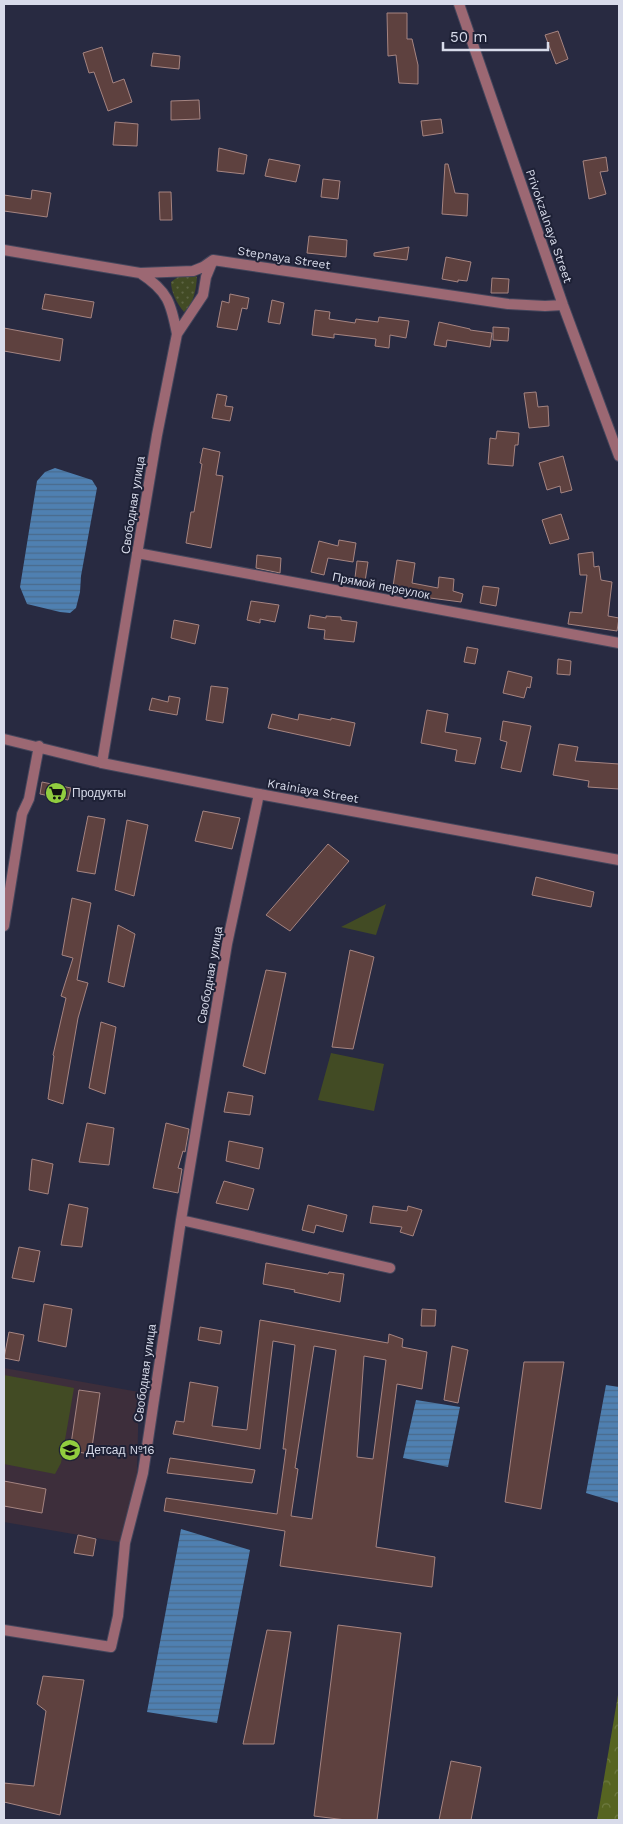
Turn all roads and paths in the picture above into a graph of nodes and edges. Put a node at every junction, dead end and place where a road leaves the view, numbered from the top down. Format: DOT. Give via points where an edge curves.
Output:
graph roads {
  1 [pos="459,4"];
  2 [pos="4,250"];
  3 [pos="213,260"];
  4 [pos="140,273"];
  5 [pos="563,305"];
  6 [pos="177,334"];
  7 [pos="619,456"];
  8 [pos="137,553"];
  9 [pos="619,643"];
  10 [pos="4,738"];
  11 [pos="39,746"];
  12 [pos="102,763"];
  13 [pos="260,794"];
  14 [pos="619,860"];
  15 [pos="4,926"];
  16 [pos="181,1220"];
  17 [pos="390,1268"];
  18 [pos="4,1630"];
  1 -- 5 [label="street, Privokzalnaya Street"];
  2 -- 4 [label="street"];
  3 -- 4 [label="street" via="193,271"];
  3 -- 5 [label="street, Stepnaya Street" via="508,304"];
  3 -- 6 [label="street, Свободная улица" via="206,277 204,295"];
  4 -- 6 [label="street" via="157,284 171,306"];
  5 -- 7 [label="street, Privokzalnaya Street"];
  6 -- 8 [label="street, Свободная улица"];
  8 -- 9 [label="street, Прямой переулок"];
  8 -- 12 [label="street, Свободная улица"];
  10 -- 11 [label="street, Krainiaya Street"];
  11 -- 12 [label="street, Krainiaya Street"];
  11 -- 15 [label="street" via="29,800 22,814"];
  12 -- 13 [label="street, Krainiaya Street"];
  13 -- 14 [label="street, Krainiaya Street"];
  13 -- 16 [label="street, Свободная улица" via="228,944"];
  16 -- 17 [label="street"];
  16 -- 18 [label="street, Свободная улица" via="144,1464 125,1543 118,1616 111,1648"];
}
